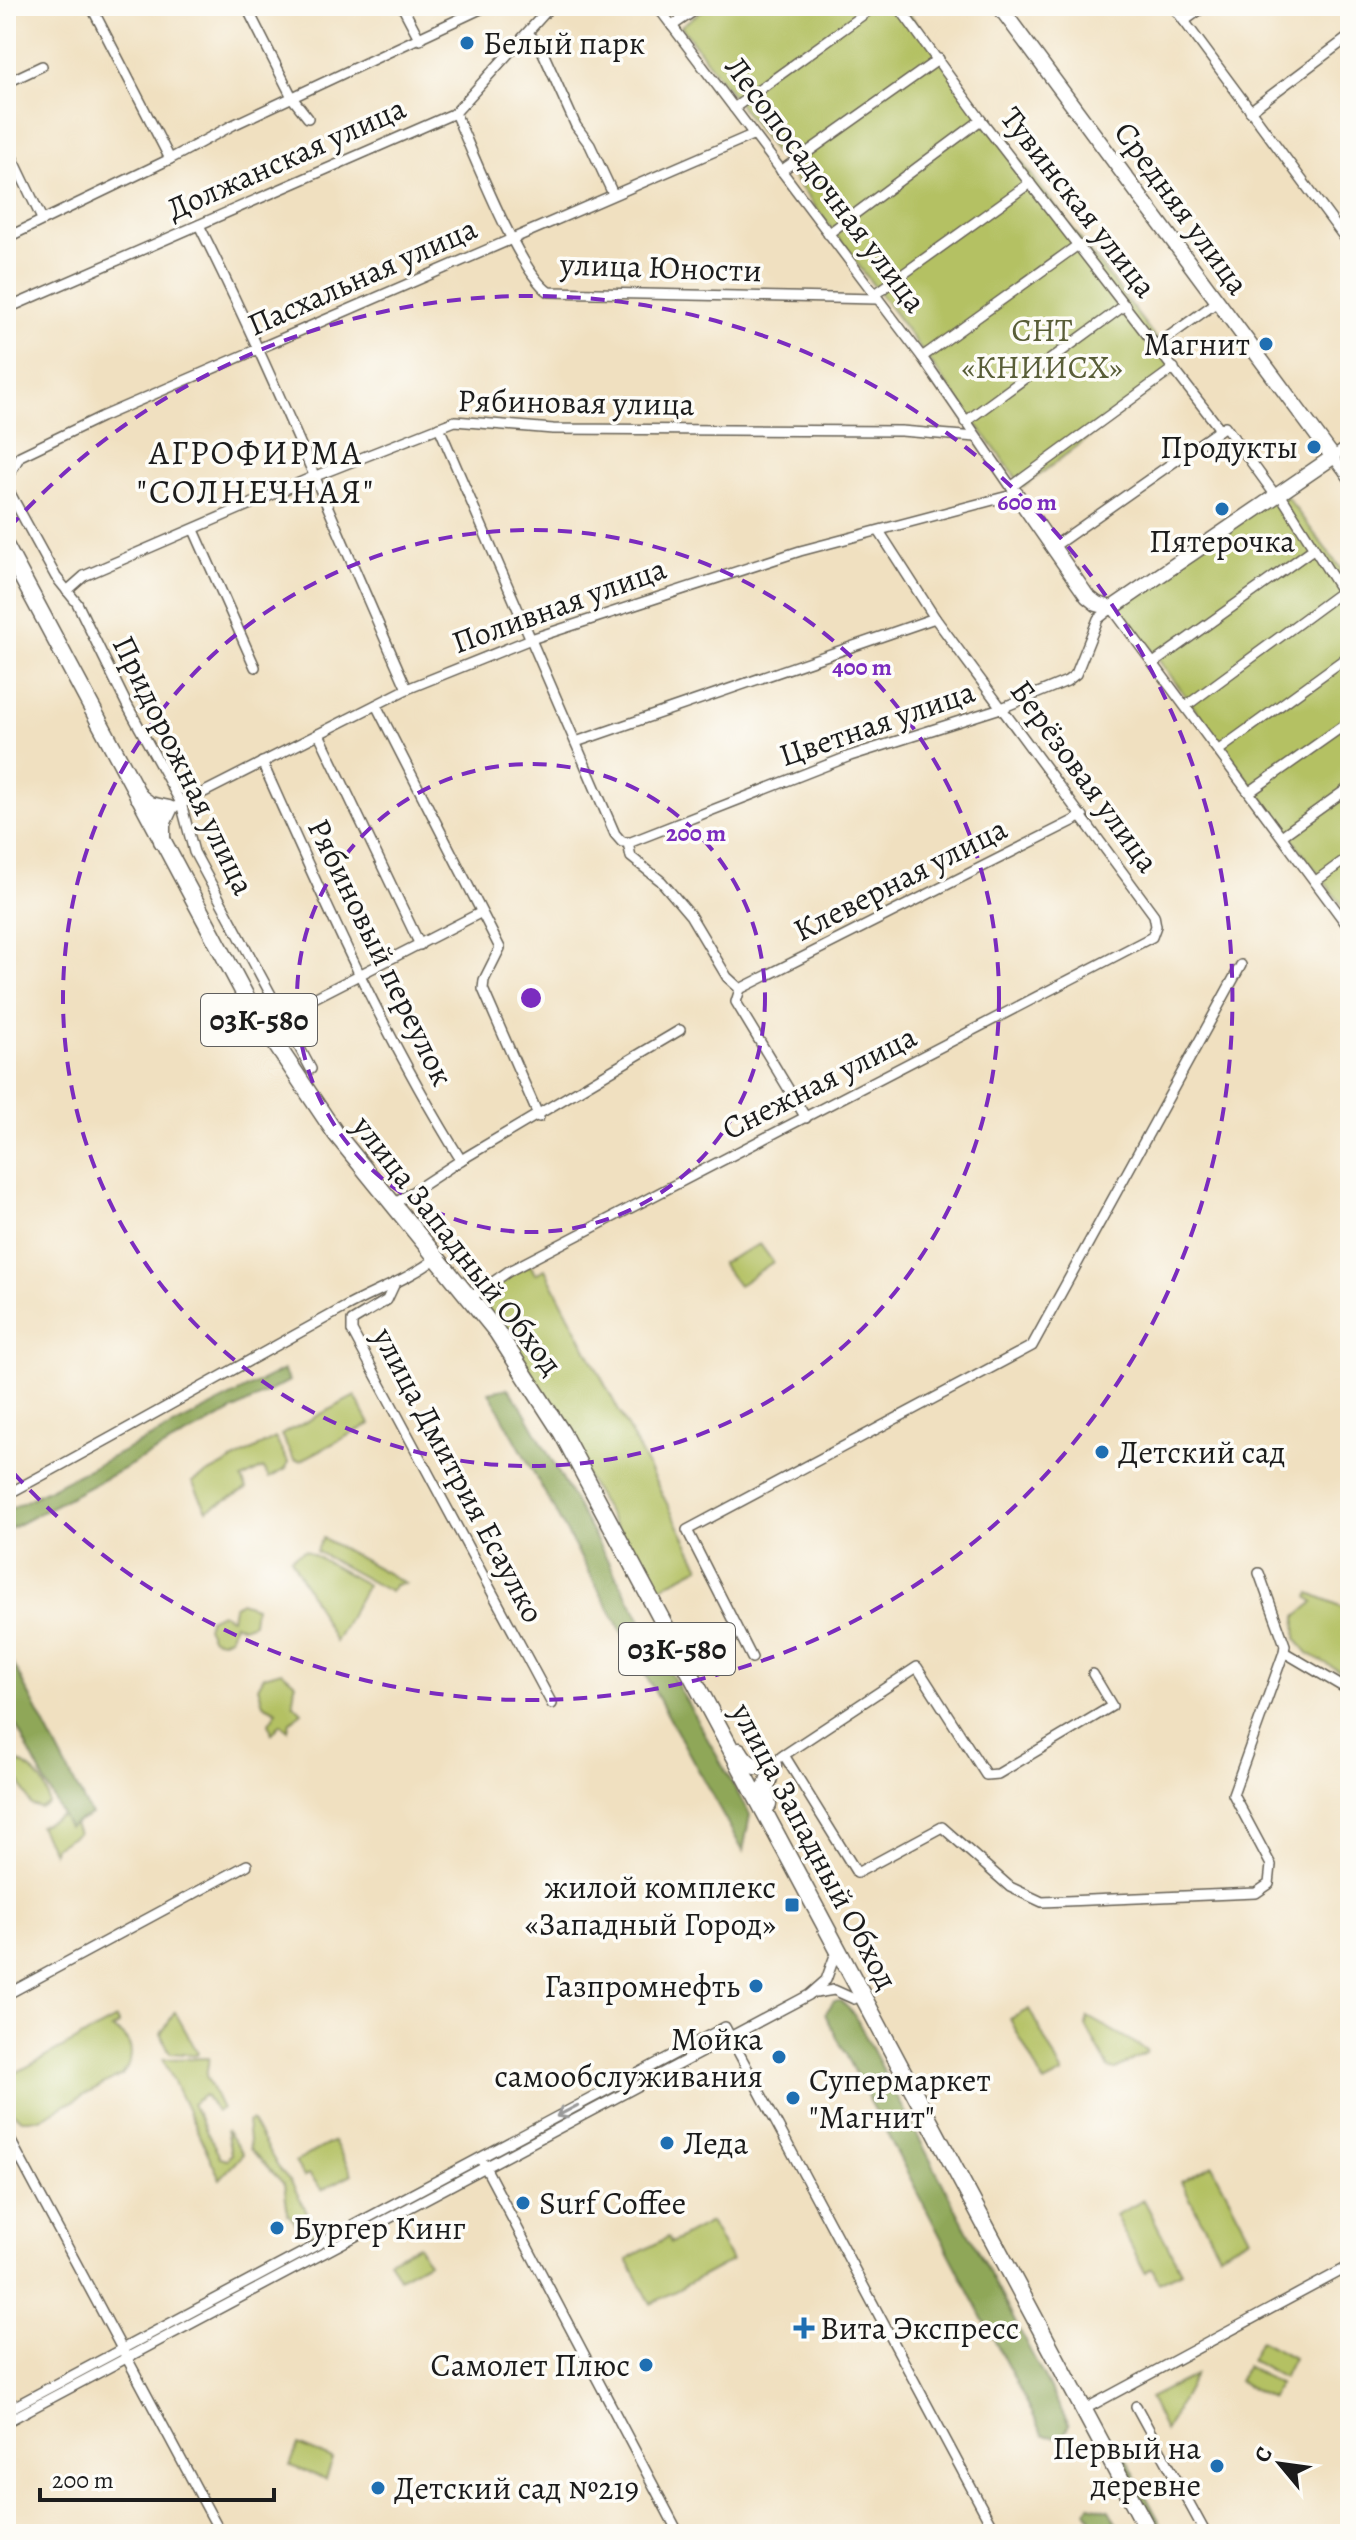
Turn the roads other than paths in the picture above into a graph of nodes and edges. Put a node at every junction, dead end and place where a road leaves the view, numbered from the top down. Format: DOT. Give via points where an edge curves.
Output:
graph roads {
  1 [pos="91,6"];
  2 [pos="246,6"];
  3 [pos="402,6"];
  4 [pos="487,6"];
  5 [pos="551,6"];
  6 [pos="657,6"];
  7 [pos="701,6"];
  8 [pos="875,6"];
  9 [pos="898,6"];
  10 [pos="999,6"];
  11 [pos="1173,6"];
  12 [pos="1205,6"];
  13 [pos="1184,21"];
  14 [pos="672,26"];
  15 [pos="528,33"];
  16 [pos="1350,36"];
  17 [pos="420,40"];
  18 [pos="939,59"];
  19 [pos="42,66"];
  20 [pos="6,83"];
  21 [pos="293,99"];
  22 [pos="734,108"];
  23 [pos="1250,111"];
  24 [pos="455,113"];
  25 [pos="308,118"];
  26 [pos="981,120"];
  27 [pos="752,135"];
  28 [pos="6,144"];
  29 [pos="170,159"];
  30 [pos="781,171"];
  31 [pos="1030,183"];
  32 [pos="613,194"];
  33 [pos="42,219"];
  34 [pos="199,225"];
  35 [pos="828,234"];
  36 [pos="6,238"];
  37 [pos="513,239"];
  38 [pos="1078,245"];
  39 [pos="1350,245"];
  40 [pos="876,297"];
  41 [pos="1217,302"];
  42 [pos="1125,305"];
  43 [pos="6,309"];
  44 [pos="1157,345"];
  45 [pos="261,349"];
  46 [pos="922,357"];
  47 [pos="1174,368"];
  48 [pos="965,422"];
  49 [pos="439,427"];
  50 [pos="1223,428"];
  51 [pos="976,437"];
  52 [pos="1350,444"];
  53 [pos="1333,457"];
  54 [pos="313,477"];
  55 [pos="6,480"];
  56 [pos="1350,480"];
  57 [pos="6,486"];
  58 [pos="1014,491"];
  59 [pos="1278,495"];
  60 [pos="194,530"];
  61 [pos="879,531"];
  62 [pos="6,547"];
  63 [pos="1053,547"];
  64 [pos="1313,549"];
  65 [pos="6,562"];
  66 [pos="67,591"];
  67 [pos="1341,592"];
  68 [pos="1350,605"];
  69 [pos="1112,608"];
  70 [pos="935,618"];
  71 [pos="531,639"];
  72 [pos="1350,655"];
  73 [pos="1155,662"];
  74 [pos="255,667"];
  75 [pos="407,689"];
  76 [pos="376,705"];
  77 [pos="1186,706"];
  78 [pos="1004,707"];
  79 [pos="1350,721"];
  80 [pos="319,734"];
  81 [pos="576,742"];
  82 [pos="1219,750"];
  83 [pos="262,762"];
  84 [pos="1350,787"];
  85 [pos="1251,791"];
  86 [pos="135,793"];
  87 [pos="175,806"];
  88 [pos="1083,816"];
  89 [pos="146,822"];
  90 [pos="1283,835"];
  91 [pos="625,842"];
  92 [pos="164,847"];
  93 [pos="1350,856"];
  94 [pos="1316,881"];
  95 [pos="480,913"];
  96 [pos="1348,923"];
  97 [pos="1152,937"];
  98 [pos="420,945"];
  99 [pos="1241,965"];
  100 [pos="358,975"];
  101 [pos="740,989"];
  102 [pos="283,1014"];
  103 [pos="680,1030"];
  104 [pos="311,1069"];
  105 [pos="539,1117"];
  106 [pos="806,1118"];
  107 [pos="461,1160"];
  108 [pos="394,1204"];
  109 [pos="434,1260"];
  110 [pos="394,1285"];
  111 [pos="470,1298"];
  112 [pos="6,1495"];
  113 [pos="1259,1573"];
  114 [pos="1284,1652"];
  115 [pos="752,1658"];
  116 [pos="690,1673"];
  117 [pos="1093,1674"];
  118 [pos="1350,1691"];
  119 [pos="552,1704"];
  120 [pos="778,1760"];
  121 [pos="793,1862"];
  122 [pos="247,1865"];
  123 [pos="834,1958"];
  124 [pos="6,1995"];
  125 [pos="809,1995"];
  126 [pos="854,1999"];
  127 [pos="730,2037"];
  128 [pos="6,2132"];
  129 [pos="483,2163"];
  130 [pos="1350,2266"];
  131 [pos="124,2353"];
  132 [pos="1136,2406"];
  133 [pos="1083,2410"];
  134 [pos="6,2411"];
  135 [pos="6,2422"];
  136 [pos="221,2534"];
  137 [pos="679,2534"];
  138 [pos="996,2534"];
  139 [pos="1141,2534"];
  140 [pos="1150,2534"];
  141 [pos="1206,2534"];
  1 -- 29 [label="street"];
  2 -- 21 [label="street"];
  3 -- 17 [label="street"];
  4 -- 17 [label="street, Должанская улица"];
  5 -- 15 [label="street, Должанская улица"];
  6 -- 14 [label="street, Лесопосадочная улица"];
  7 -- 14 [label="street"];
  8 -- 22 [label="street"];
  9 -- 18 [label="street, Тувинская улица"];
  10 -- 41 [label="street, Средняя улица"];
  11 -- 13 [label="street"];
  12 -- 13 [label="street"];
  13 -- 23 [label="street"];
  14 -- 22 [label="street, Лесопосадочная улица"];
  15 -- 24 [label="street, Должанская улица"];
  15 -- 32 [label="street" via="540,46"];
  16 -- 23 [label="street"];
  17 -- 21 [label="street, Должанская улица"];
  18 -- 26 [label="street, Тувинская улица"];
  18 -- 30 [label="street"];
  19 -- 20 [label="street"];
  21 -- 25 [label="street"];
  21 -- 29 [label="street, Должанская улица"];
  22 -- 27 [label="street, Лесопосадочная улица"];
  23 -- 39 [label="street"];
  24 -- 34 [label="street, Должанская улица"];
  24 -- 37 [label="street, улица Юности"];
  26 -- 31 [label="street, Тувинская улица"];
  26 -- 35 [label="street"];
  27 -- 30 [label="street, Лесопосадочная улица"];
  27 -- 32 [label="street, Пасхальная улица"];
  28 -- 33 [label="street"];
  29 -- 33 [label="street, Должанская улица"];
  30 -- 35 [label="street, Лесопосадочная улица"];
  31 -- 38 [label="street, Тувинская улица"];
  31 -- 40 [label="street"];
  32 -- 37 [label="street, Пасхальная улица"];
  33 -- 36 [label="street, Должанская улица"];
  34 -- 43 [label="street, Должанская улица"];
  34 -- 45 [label="street"];
  35 -- 40 [label="street, Лесопосадочная улица"];
  37 -- 40 [label="street, улица Юности" via="538,285 549,292"];
  37 -- 45 [label="street, Пасхальная улица"];
  38 -- 42 [label="street, Тувинская улица"];
  38 -- 46 [label="street"];
  40 -- 46 [label="street, Лесопосадочная улица"];
  41 -- 44 [label="street"];
  41 -- 53 [label="street, Средняя улица"];
  42 -- 44 [label="street, Тувинская улица"];
  42 -- 48 [label="street"];
  44 -- 47 [label="street, Тувинская улица"];
  45 -- 54 [label="street"];
  45 -- 55 [label="street, Пасхальная улица" via="20,456"];
  46 -- 48 [label="street, Лесопосадочная улица"];
  47 -- 50 [label="street, Тувинская улица"];
  47 -- 58 [label="street"];
  48 -- 51 [label="street, Лесопосадочная улица"];
  49 -- 51 [label="street, Рябиновая улица" via="455,421 553,429 912,431"];
  49 -- 54 [label="street, Рябиновая улица"];
  49 -- 71 [label="street"];
  50 -- 59 [label="street, Тувинская улица"];
  50 -- 63 [label="street"];
  51 -- 58 [label="street, Лесопосадочная улица"];
  52 -- 53 [label="street"];
  53 -- 56 [label="street, Средняя улица"];
  53 -- 59 [label="street"];
  54 -- 60 [label="street, Рябиновая улица"];
  54 -- 75 [label="street"];
  57 -- 66 [label="street, Придорожная улица"];
  58 -- 61 [label="street, Поливная улица"];
  58 -- 63 [label="street, Лесопосадочная улица"];
  59 -- 64 [label="street, Тувинская улица"];
  59 -- 69 [label="street"];
  60 -- 66 [label="street, Рябиновая улица" via="84,576"];
  60 -- 74 [label="street"];
  61 -- 70 [label="street, Берёзовая улица"];
  61 -- 71 [label="street, Поливная улица" via="708,578"];
  62 -- 86 [label="highway, улица Западный Обход / 03К-580"];
  63 -- 69 [label="street, Лесопосадочная улица" via="1087,596"];
  64 -- 67 [label="street, Тувинская улица"];
  64 -- 73 [label="street"];
  65 -- 89 [label="highway, улица Западный Обход / 03К-580"];
  66 -- 87 [label="street, Придорожная улица"];
  67 -- 68 [label="street, Тувинская улица"];
  67 -- 77 [label="street"];
  69 -- 73 [label="street, Лесопосадочная улица"];
  69 -- 78 [label="street, Цветная улица" via="1098,619 1076,674"];
  70 -- 78 [label="street, Берёзовая улица"];
  70 -- 81 [label="street"];
  71 -- 75 [label="street, Поливная улица"];
  71 -- 81 [label="street"];
  72 -- 82 [label="street"];
  73 -- 77 [label="street, Лесопосадочная улица"];
  75 -- 76 [label="street, Поливная улица"];
  76 -- 80 [label="street, Поливная улица"];
  76 -- 95 [label="street"];
  77 -- 82 [label="street, Лесопосадочная улица"];
  78 -- 88 [label="street, Берёзовая улица"];
  78 -- 91 [label="street, Цветная улица" via="850,756"];
  79 -- 85 [label="street"];
  80 -- 83 [label="street, Поливная улица"];
  80 -- 98 [label="street"];
  81 -- 91 [label="street" via="615,834"];
  82 -- 85 [label="street, Лесопосадочная улица"];
  83 -- 87 [label="street, Поливная улица"];
  83 -- 100 [label="street, Рябиновый переулок"];
  84 -- 90 [label="street"];
  85 -- 90 [label="street, Лесопосадочная улица"];
  86 -- 87 [label="highway" via="150,805"];
  86 -- 89 [label="highway, улица Западный Обход / 03К-580"];
  87 -- 89 [label="street, Поливная улица"];
  87 -- 92 [label="highway" via="161,831"];
  87 -- 102 [label="street, Придорожная улица" via="194,852"];
  88 -- 97 [label="street, Берёзовая улица" via="1154,915"];
  88 -- 101 [label="street, Клеверная улица"];
  89 -- 92 [label="highway, улица Западный Обход / 03К-580"];
  89 -- 109 [label="highway, улица Западный Обход / 03К-580" via="238,1001 293,1089 329,1141"];
  90 -- 94 [label="street, Лесопосадочная улица"];
  91 -- 101 [label="street" via="631,857 690,915 727,977"];
  92 -- 108 [label="highway, улица Западный Обход / 03К-580" via="268,1034 336,1134"];
  93 -- 94 [label="street"];
  94 -- 96 [label="street, Лесопосадочная улица"];
  95 -- 98 [label="street"];
  95 -- 105 [label="street" via="500,948 483,989"];
  97 -- 106 [label="street, Снежная улица"];
  98 -- 100 [label="street"];
  99 -- 115 [label="street" via="1032,1346 687,1530"];
  100 -- 102 [label="street"];
  100 -- 107 [label="street, Рябиновый переулок" via="411,1080"];
  101 -- 106 [label="street" via="736,1002"];
  102 -- 104 [label="street, Придорожная улица"];
  103 -- 105 [label="street"];
  105 -- 107 [label="street"];
  106 -- 111 [label="street, Снежная улица" via="509,1271"];
  107 -- 108 [label="street"];
  108 -- 109 [label="highway, улица Западный Обход / 03К-580"];
  109 -- 110 [label="street"];
  109 -- 111 [label="highway, улица Западный Обход / 03К-580"];
  109 -- 123 [label="highway, улица Западный Обход / 03К-580" via="556,1438"];
  110 -- 112 [label="street" via="340,1309"];
  110 -- 119 [label="street, улица Дмитрия Есаулко" via="387,1300 352,1321 352,1331"];
  111 -- 116 [label="highway, улица Западный Обход / 03К-580" via="562,1433"];
  113 -- 114 [label="street"];
  114 -- 118 [label="street"];
  114 -- 120 [label="street" via="1233,1794 1271,1865 1269,1884 1256,1893 1042,1902 983,1867 942,1827 857,1873"];
  116 -- 120 [label="highway" via="710,1697 746,1763 755,1767"];
  116 -- 121 [label="highway, улица Западный Обход / 03К-580"];
  117 -- 120 [label="street" via="1112,1706 998,1774 986,1775 917,1667"];
  120 -- 121 [label="highway" via="767,1778 767,1803"];
  121 -- 133 [label="highway, улица Западный Обход / 03К-580"];
  122 -- 124 [label="street"];
  123 -- 125 [label="street" via="826,1980"];
  123 -- 126 [label="highway, улица Западный Обход / 03К-580"];
  125 -- 126 [label="street" via="834,1990"];
  125 -- 127 [label="street"];
  126 -- 139 [label="highway, улица Западный Обход / 03К-580" via="951,2171"];
  127 -- 129 [label="street"];
  127 -- 138 [label="street"];
  128 -- 131 [label="street"];
  129 -- 131 [label="street"];
  129 -- 137 [label="street"];
  130 -- 133 [label="street"];
  131 -- 134 [label="street"];
  131 -- 135 [label="street"];
  131 -- 136 [label="street"];
  132 -- 141 [label="street"];
  133 -- 140 [label="highway, улица Западный Обход / 03К-580"];
}
